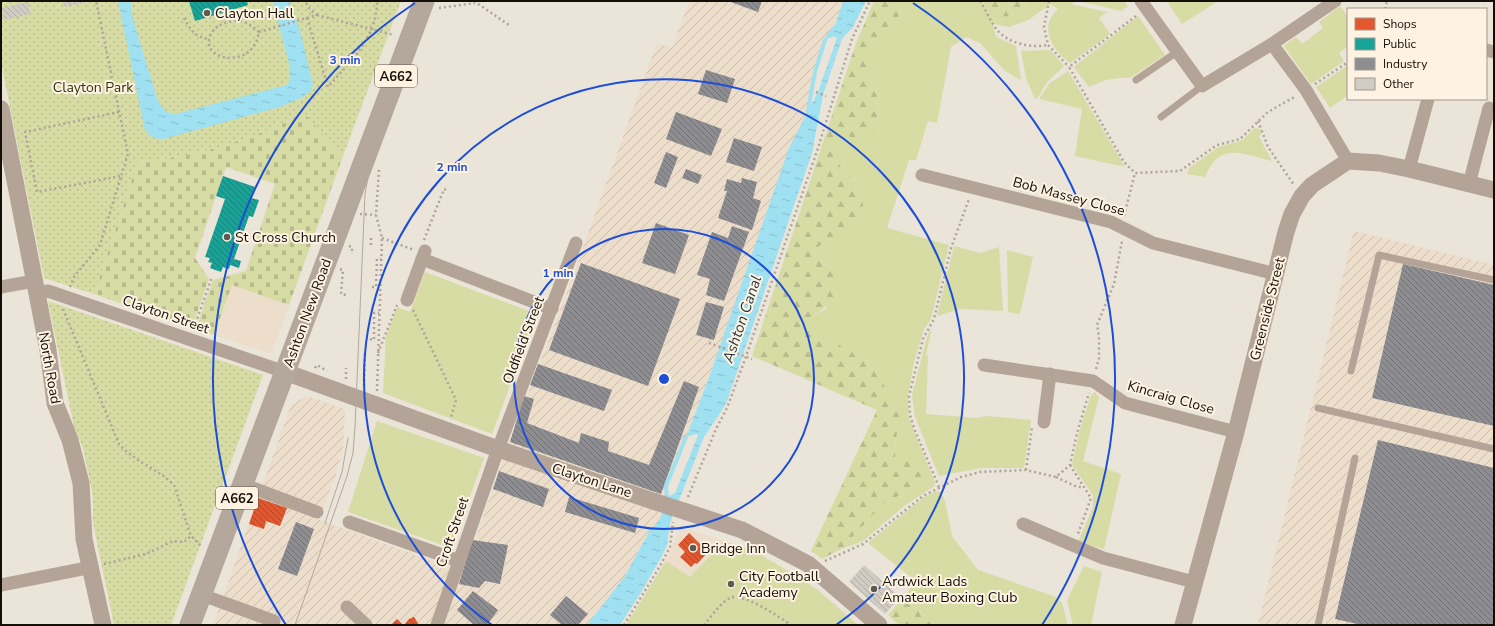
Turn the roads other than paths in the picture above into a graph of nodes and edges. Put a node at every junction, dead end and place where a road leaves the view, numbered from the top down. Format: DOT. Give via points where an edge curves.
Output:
graph roads {
  1 [pos="1335,1"];
  2 [pos="431,5"];
  3 [pos="1144,5"];
  4 [pos="1272,44"];
  5 [pos="1177,52"];
  6 [pos="1136,80"];
  7 [pos="1202,86"];
  8 [pos="1428,100"];
  9 [pos="1489,108"];
  10 [pos="1,109"];
  11 [pos="1161,117"];
  12 [pos="1348,161"];
  13 [pos="1409,169"];
  14 [pos="922,175"];
  15 [pos="1469,184"];
  16 [pos="1494,190"];
  17 [pos="576,243"];
  18 [pos="1276,274"];
  19 [pos="1494,280"];
  20 [pos="1,287"];
  21 [pos="35,287"];
  22 [pos="404,305"];
  23 [pos="552,309"];
  24 [pos="984,366"];
  25 [pos="1351,371"];
  26 [pos="285,372"];
  27 [pos="1050,374"];
  28 [pos="1318,408"];
  29 [pos="1044,422"];
  30 [pos="1236,432"];
  31 [pos="498,449"];
  32 [pos="1494,449"];
  33 [pos="1355,458"];
  34 [pos="242,484"];
  35 [pos="317,512"];
  36 [pos="349,522"];
  37 [pos="1023,524"];
  38 [pos="459,561"];
  39 [pos="92,567"];
  40 [pos="1194,582"];
  41 [pos="1,585"];
  42 [pos="202,595"];
  43 [pos="346,607"];
  44 [pos="274,621"];
  45 [pos="103,625"];
  46 [pos="190,625"];
  47 [pos="366,625"];
  48 [pos="437,625"];
  49 [pos="879,625"];
  50 [pos="1183,625"];
  51 [pos="1318,625"];
  1 -- 4 [label="street"];
  2 -- 26 [label="main road, Ashton New Road / A662" via="409,41"];
  3 -- 5 [label="street"];
  4 -- 7 [label="street"];
  4 -- 12 [label="street" via="1306,90"];
  5 -- 6 [label="lane"];
  5 -- 7 [label="street"];
  7 -- 11 [label="lane"];
  8 -- 13 [label="street"];
  9 -- 15 [label="street"];
  10 -- 21 [label="street, North Road"];
  12 -- 13 [label="street" via="1379,163"];
  12 -- 18 [label="street, Greenside Street" via="1312,185 1302,196 1292,214"];
  13 -- 15 [label="street"];
  14 -- 18 [label="street, Bob Massey Close" via="1111,222 1153,243"];
  15 -- 16 [label="street"];
  17 -- 23 [label="street, Oldfield Street"];
  18 -- 30 [label="street, Greenside Street"];
  19 -- 25 [label="lane" via="1379,255"];
  20 -- 21 [label="street, Clayton Street"];
  21 -- 26 [label="street, Clayton Street"];
  21 -- 39 [label="street, North Road" via="55,403 70,440 81,483 84,539"];
  22 -- 23 [label="street" via="424,255"];
  23 -- 31 [label="street, Oldfield Street"];
  24 -- 27 [label="street, Kincraig Close"];
  26 -- 31 [label="street, Clayton Lane"];
  26 -- 34 [label="main road, Ashton New Road / A662"];
  27 -- 29 [label="street"];
  27 -- 30 [label="street, Kincraig Close" via="1093,381 1125,403"];
  28 -- 32 [label="lane"];
  30 -- 40 [label="street, Greenside Street"];
  31 -- 38 [label="street, Croft Street"];
  31 -- 49 [label="street, Clayton Lane, bridge" via="742,530 811,567"];
  33 -- 51 [label="lane"];
  34 -- 35 [label="street"];
  34 -- 42 [label="main road, Ashton New Road / A662"];
  36 -- 38 [label="street"];
  37 -- 40 [label="street" via="1103,558"];
  38 -- 48 [label="street, Croft Street"];
  39 -- 41 [label="street"];
  39 -- 45 [label="street, North Road"];
  40 -- 50 [label="street, Greenside Street"];
  42 -- 44 [label="street"];
  42 -- 46 [label="main road, Ashton New Road / A662"];
  43 -- 47 [label="street"];
}
